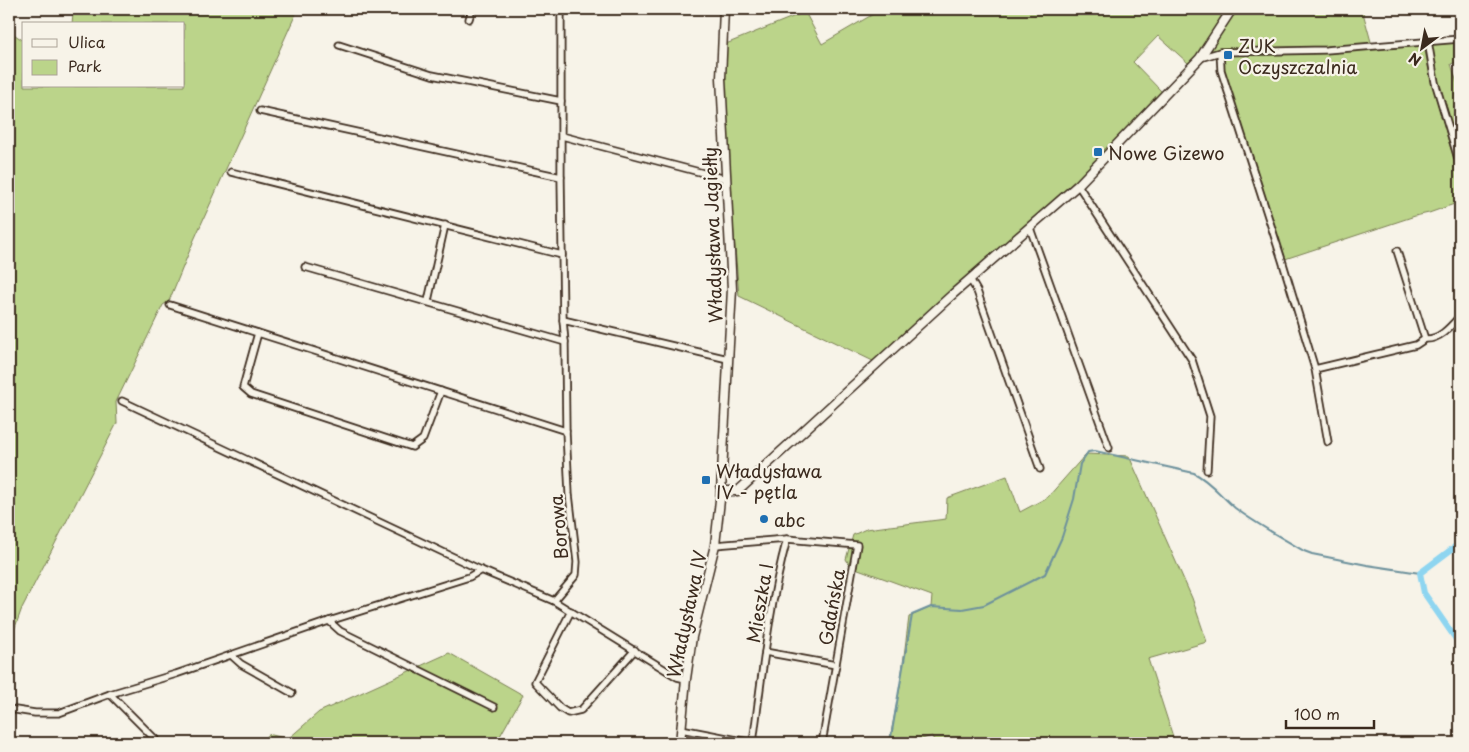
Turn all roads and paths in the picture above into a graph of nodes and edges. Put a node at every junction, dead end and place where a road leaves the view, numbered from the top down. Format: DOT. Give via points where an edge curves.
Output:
graph roads {
  1 [pos="472,9"];
  2 [pos="561,9"];
  3 [pos="724,9"];
  4 [pos="1232,9"];
  5 [pos="470,19"];
  6 [pos="1460,39"];
  7 [pos="1428,41"];
  8 [pos="339,45"];
  9 [pos="1220,52"];
  10 [pos="1200,58"];
  11 [pos="562,101"];
  12 [pos="260,111"];
  13 [pos="562,136"];
  14 [pos="1460,165"];
  15 [pos="231,172"];
  16 [pos="561,177"];
  17 [pos="726,179"];
  18 [pos="1078,185"];
  19 [pos="446,225"];
  20 [pos="1030,228"];
  21 [pos="1396,251"];
  22 [pos="562,255"];
  23 [pos="305,266"];
  24 [pos="970,279"];
  25 [pos="428,301"];
  26 [pos="170,305"];
  27 [pos="1460,316"];
  28 [pos="563,320"];
  29 [pos="258,333"];
  30 [pos="1425,339"];
  31 [pos="565,342"];
  32 [pos="728,359"];
  33 [pos="1315,369"];
  34 [pos="441,391"];
  35 [pos="122,402"];
  36 [pos="566,431"];
  37 [pos="1328,442"];
  38 [pos="1109,448"];
  39 [pos="1040,469"];
  40 [pos="1207,470"];
  41 [pos="721,491"];
  42 [pos="787,539"];
  43 [pos="715,545"];
  44 [pos="481,570"];
  45 [pos="554,601"];
  46 [pos="571,611"];
  47 [pos="329,621"];
  48 [pos="635,650"];
  49 [pos="765,652"];
  50 [pos="231,655"];
  51 [pos="836,665"];
  52 [pos="686,679"];
  53 [pos="292,693"];
  54 [pos="110,694"];
  55 [pos="494,707"];
  56 [pos="9,709"];
  57 [pos="681,729"];
  58 [pos="159,743"];
  59 [pos="680,743"];
  60 [pos="753,743"];
  61 [pos="822,743"];
  1 -- 5 [label="street"];
  2 -- 11 [label="street, Borowa"];
  3 -- 17 [label="street, Władysława Jagiełły" via="721,78"];
  4 -- 10 [label="street"];
  6 -- 7 [label="street"];
  7 -- 9 [label="street" via="1326,50"];
  7 -- 14 [label="street" via="1435,82"];
  8 -- 11 [label="street" via="432,75"];
  9 -- 10 [label="street"];
  9 -- 33 [label="street" via="1221,70"];
  10 -- 18 [label="street"];
  11 -- 13 [label="street, Borowa"];
  12 -- 16 [label="street"];
  13 -- 16 [label="street, Borowa"];
  13 -- 17 [label="street"];
  15 -- 19 [label="street"];
  16 -- 22 [label="street, Borowa"];
  17 -- 32 [label="street, Władysława Jagiełły" via="732,289"];
  18 -- 20 [label="street"];
  18 -- 40 [label="street" via="1192,360 1210,416"];
  19 -- 22 [label="street"];
  19 -- 25 [label="street"];
  20 -- 24 [label="street"];
  20 -- 38 [label="street"];
  21 -- 30 [label="street"];
  22 -- 28 [label="street, Borowa"];
  23 -- 25 [label="street"];
  24 -- 39 [label="street" via="977,290"];
  24 -- 41 [label="street" via="738,491"];
  25 -- 31 [label="street"];
  26 -- 29 [label="street"];
  27 -- 30 [label="street" via="1443,333"];
  28 -- 31 [label="street, Borowa"];
  28 -- 32 [label="street"];
  29 -- 34 [label="street"];
  29 -- 34 [label="street" via="243,387 251,394 388,440 412,447 423,439"];
  30 -- 33 [label="street" via="1416,345"];
  31 -- 36 [label="street, Borowa"];
  32 -- 41 [label="street, Władysława Jagiełły"];
  33 -- 37 [label="street"];
  34 -- 36 [label="street"];
  35 -- 44 [label="street"];
  36 -- 45 [label="street, Borowa" via="577,562 576,576"];
  41 -- 43 [label="street, Władysława IV"];
  42 -- 43 [label="street, Mieszka I"];
  42 -- 49 [label="street, Mieszka I"];
  42 -- 51 [label="street, Gdańska" via="857,544"];
  43 -- 52 [label="street, Władysława IV" via="692,637"];
  44 -- 45 [label="street"];
  44 -- 47 [label="street" via="469,577"];
  45 -- 46 [label="street"];
  46 -- 48 [label="street"];
  46 -- 48 [label="street" via="535,682 568,713 581,710"];
  47 -- 50 [label="street"];
  47 -- 55 [label="street" via="340,631"];
  48 -- 52 [label="street" via="677,677"];
  49 -- 51 [label="street"];
  49 -- 60 [label="street, Mieszka I"];
  50 -- 53 [label="street"];
  50 -- 54 [label="street"];
  51 -- 61 [label="street, Gdańska"];
  52 -- 57 [label="street, Władysława IV"];
  54 -- 56 [label="street" via="59,714"];
  54 -- 58 [label="street"];
  57 -- 59 [label="street, Władysława IV"];
  57 -- 60 [label="street"];
}
